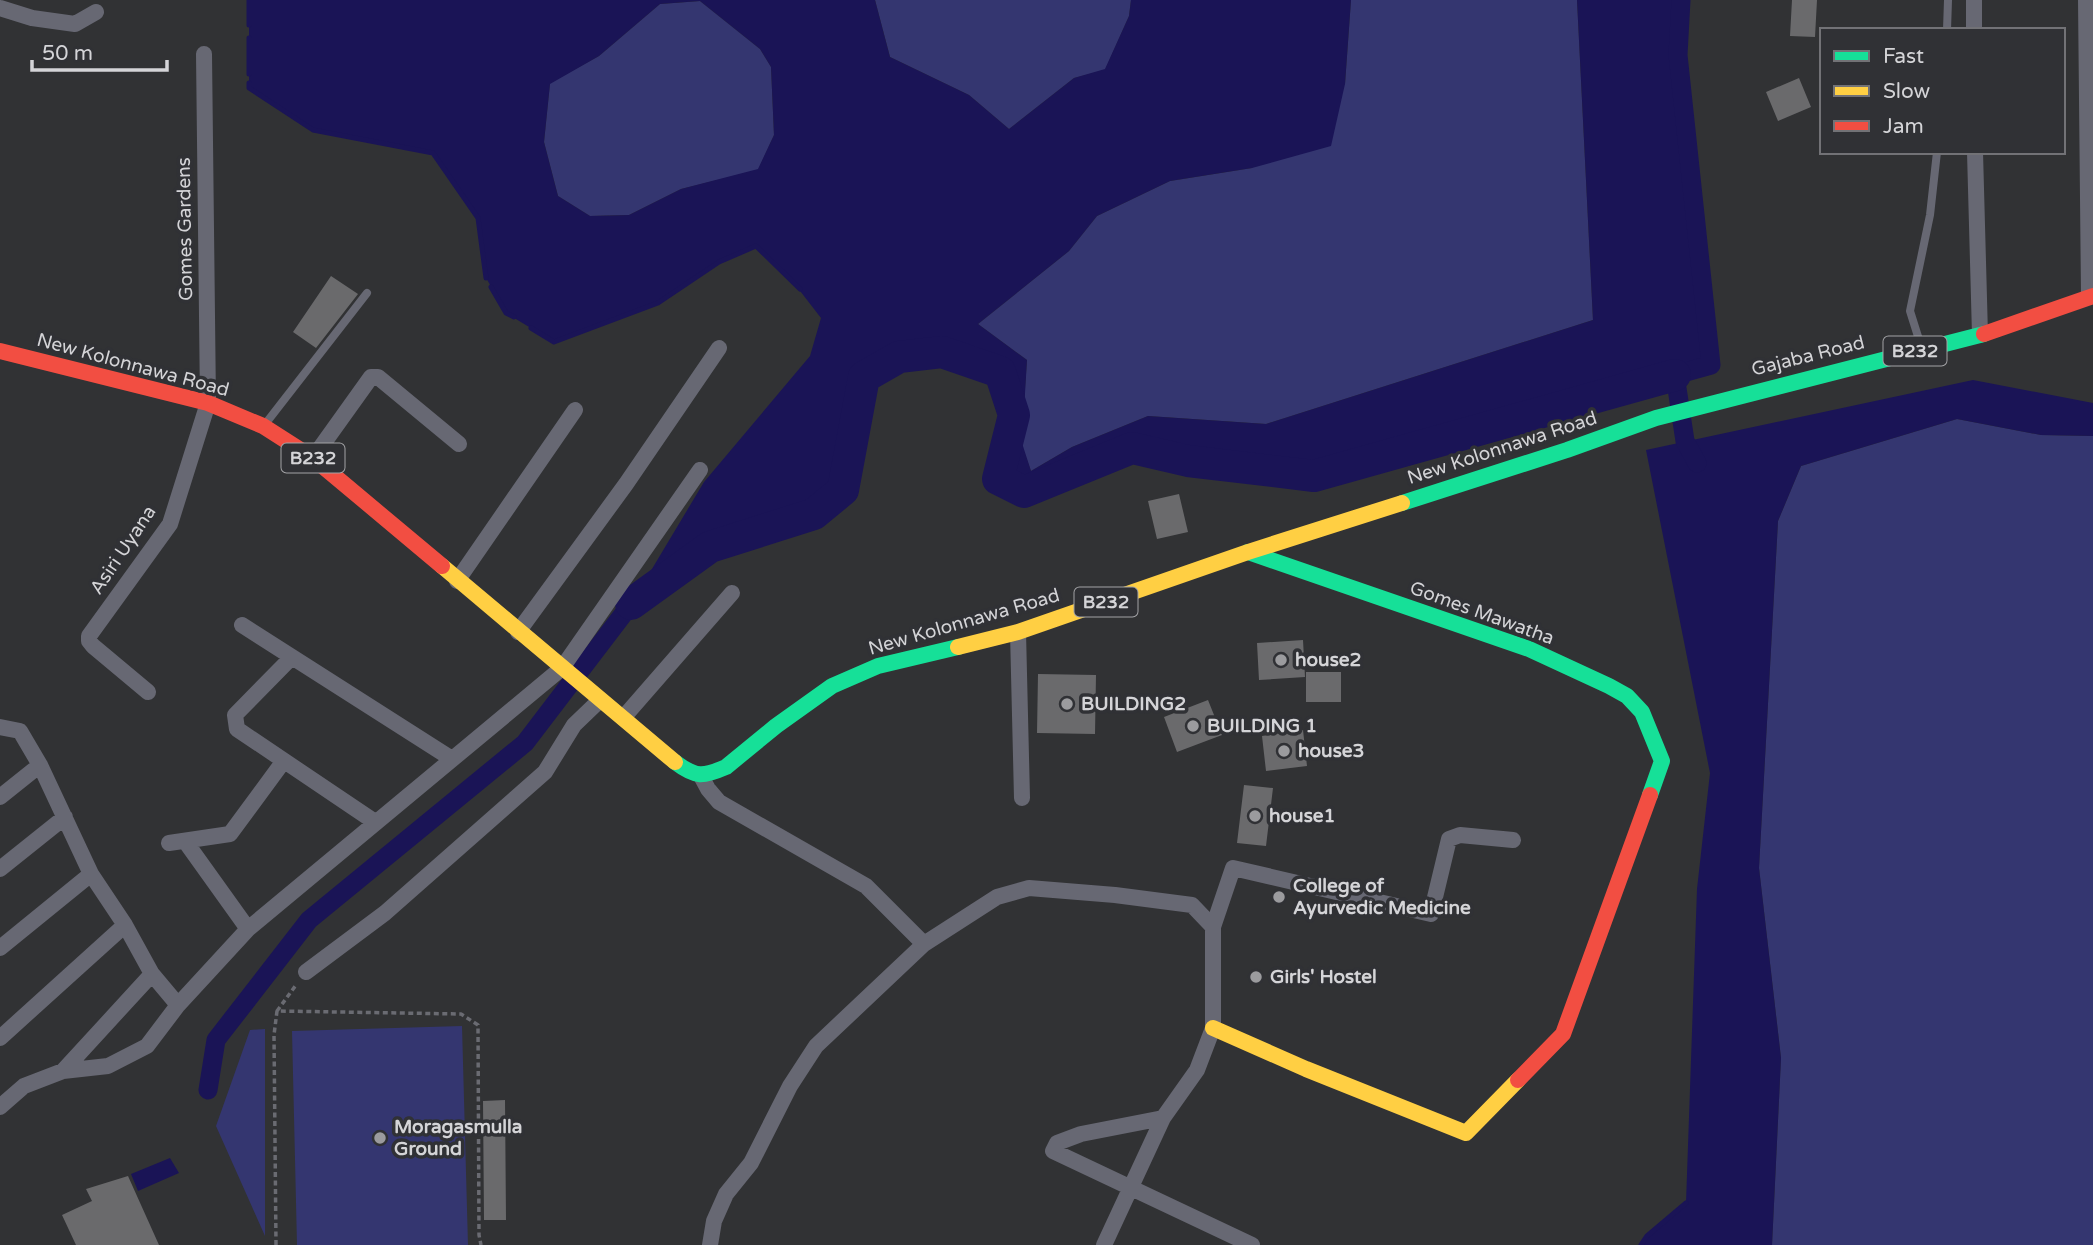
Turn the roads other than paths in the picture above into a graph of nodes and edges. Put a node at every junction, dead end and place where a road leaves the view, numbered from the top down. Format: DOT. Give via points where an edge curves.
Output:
graph roads {
  1 [pos="1948,0"];
  2 [pos="1974,0"];
  3 [pos="2085,0"];
  4 [pos="0,8"];
  5 [pos="96,12"];
  6 [pos="1947,28"];
  7 [pos="1974,28"];
  8 [pos="204,54"];
  9 [pos="1937,154"];
  10 [pos="1975,154"];
  11 [pos="367,293"];
  12 [pos="2091,296"];
  13 [pos="1980,335"];
  14 [pos="719,348"];
  15 [pos="1922,349"];
  16 [pos="0,351"];
  17 [pos="1734,397"];
  18 [pos="208,402"];
  19 [pos="575,410"];
  20 [pos="263,426"];
  21 [pos="459,443"];
  22 [pos="313,458"];
  23 [pos="700,470"];
  24 [pos="1248,552"];
  25 [pos="457,581"];
  26 [pos="732,593"];
  27 [pos="242,625"];
  28 [pos="518,632"];
  29 [pos="1018,632"];
  30 [pos="292,657"];
  31 [pos="565,670"];
  32 [pos="148,692"];
  33 [pos="598,698"];
  34 [pos="623,718"];
  35 [pos="0,727"];
  36 [pos="452,759"];
  37 [pos="283,762"];
  38 [pos="40,765"];
  39 [pos="701,776"];
  40 [pos="0,797"];
  41 [pos="1022,798"];
  42 [pos="65,817"];
  43 [pos="375,822"];
  44 [pos="1513,840"];
  45 [pos="0,869"];
  46 [pos="91,874"];
  47 [pos="125,926"];
  48 [pos="1213,927"];
  49 [pos="248,929"];
  50 [pos="924,944"];
  51 [pos="0,948"];
  52 [pos="306,972"];
  53 [pos="152,974"];
  54 [pos="178,1005"];
  55 [pos="1213,1028"];
  56 [pos="0,1038"];
  57 [pos="63,1071"];
  58 [pos="0,1107"];
  59 [pos="1163,1118"];
  60 [pos="1131,1188"];
  61 [pos="710,1245"];
  62 [pos="1104,1245"];
  63 [pos="1252,1245"];
  1 -- 6 [label="lane"];
  2 -- 7 [label="street"];
  3 -- 12 [label="street"];
  4 -- 5 [label="street" via="75,24"];
  8 -- 18 [label="street, Gomes Gardens"];
  9 -- 15 [label="lane" via="1930,215 1910,311"];
  10 -- 13 [label="street"];
  11 -- 20 [label="lane"];
  12 -- 13 [label="main road, Gajaba Road / B232"];
  13 -- 15 [label="main road, Gajaba Road / B232"];
  14 -- 28 [label="street"];
  15 -- 17 [label="main road, Gajaba Road / B232"];
  16 -- 18 [label="main road, New Kolonnawa Road / B232"];
  17 -- 24 [label="main road, New Kolonnawa Road / B232" via="1656,418"];
  18 -- 20 [label="main road, New Kolonnawa Road / B232"];
  18 -- 32 [label="street, Asiri Uyana" via="170,524 89,636 93,646"];
  19 -- 25 [label="street"];
  20 -- 22 [label="main road, New Kolonnawa Road / B232"];
  21 -- 22 [label="street" via="378,377 371,377"];
  22 -- 25 [label="main road, New Kolonnawa Road / B232"];
  23 -- 31 [label="street"];
  24 -- 29 [label="main road, New Kolonnawa Road / B232"];
  24 -- 55 [label="main road, Gomes Mawatha" via="1529,649 1609,686 1642,712 1662,761 1563,1034 1466,1133"];
  25 -- 28 [label="main road, New Kolonnawa Road / B232"];
  26 -- 34 [label="street"];
  27 -- 30 [label="street"];
  28 -- 31 [label="main road, New Kolonnawa Road / B232"];
  29 -- 39 [label="main road, New Kolonnawa Road / B232" via="878,666 832,686 726,766"];
  29 -- 41 [label="street"];
  30 -- 36 [label="street"];
  30 -- 37 [label="street" via="235,715 237,729"];
  31 -- 33 [label="main road, New Kolonnawa Road / B232"];
  31 -- 36 [label="street"];
  33 -- 34 [label="main road, New Kolonnawa Road / B232"];
  33 -- 52 [label="street" via="574,725 545,772 385,913"];
  34 -- 39 [label="main road, New Kolonnawa Road / B232" via="687,771"];
  35 -- 38 [label="street" via="20,731"];
  36 -- 43 [label="street"];
  37 -- 43 [label="street"];
  37 -- 49 [label="street" via="230,834 177,842"];
  38 -- 40 [label="street"];
  38 -- 42 [label="street"];
  39 -- 50 [label="street" via="719,802 866,886"];
  42 -- 45 [label="street"];
  42 -- 46 [label="street"];
  43 -- 49 [label="street"];
  44 -- 48 [label="street" via="1460,835 1449,839 1431,914 1233,868"];
  46 -- 47 [label="street"];
  46 -- 51 [label="street"];
  47 -- 53 [label="street"];
  47 -- 56 [label="street"];
  48 -- 50 [label="street" via="1192,905 1029,888 997,897"];
  48 -- 55 [label="street"];
  49 -- 54 [label="street"];
  50 -- 61 [label="street" via="816,1046 751,1163 726,1194"];
  53 -- 54 [label="street"];
  53 -- 57 [label="street"];
  54 -- 57 [label="street" via="147,1046 108,1066"];
  55 -- 59 [label="street" via="1197,1070"];
  57 -- 58 [label="street" via="24,1086"];
  59 -- 60 [label="street"];
  59 -- 60 [label="street" via="1056,1143 1053,1151"];
  60 -- 62 [label="street"];
  60 -- 63 [label="street"];
}
